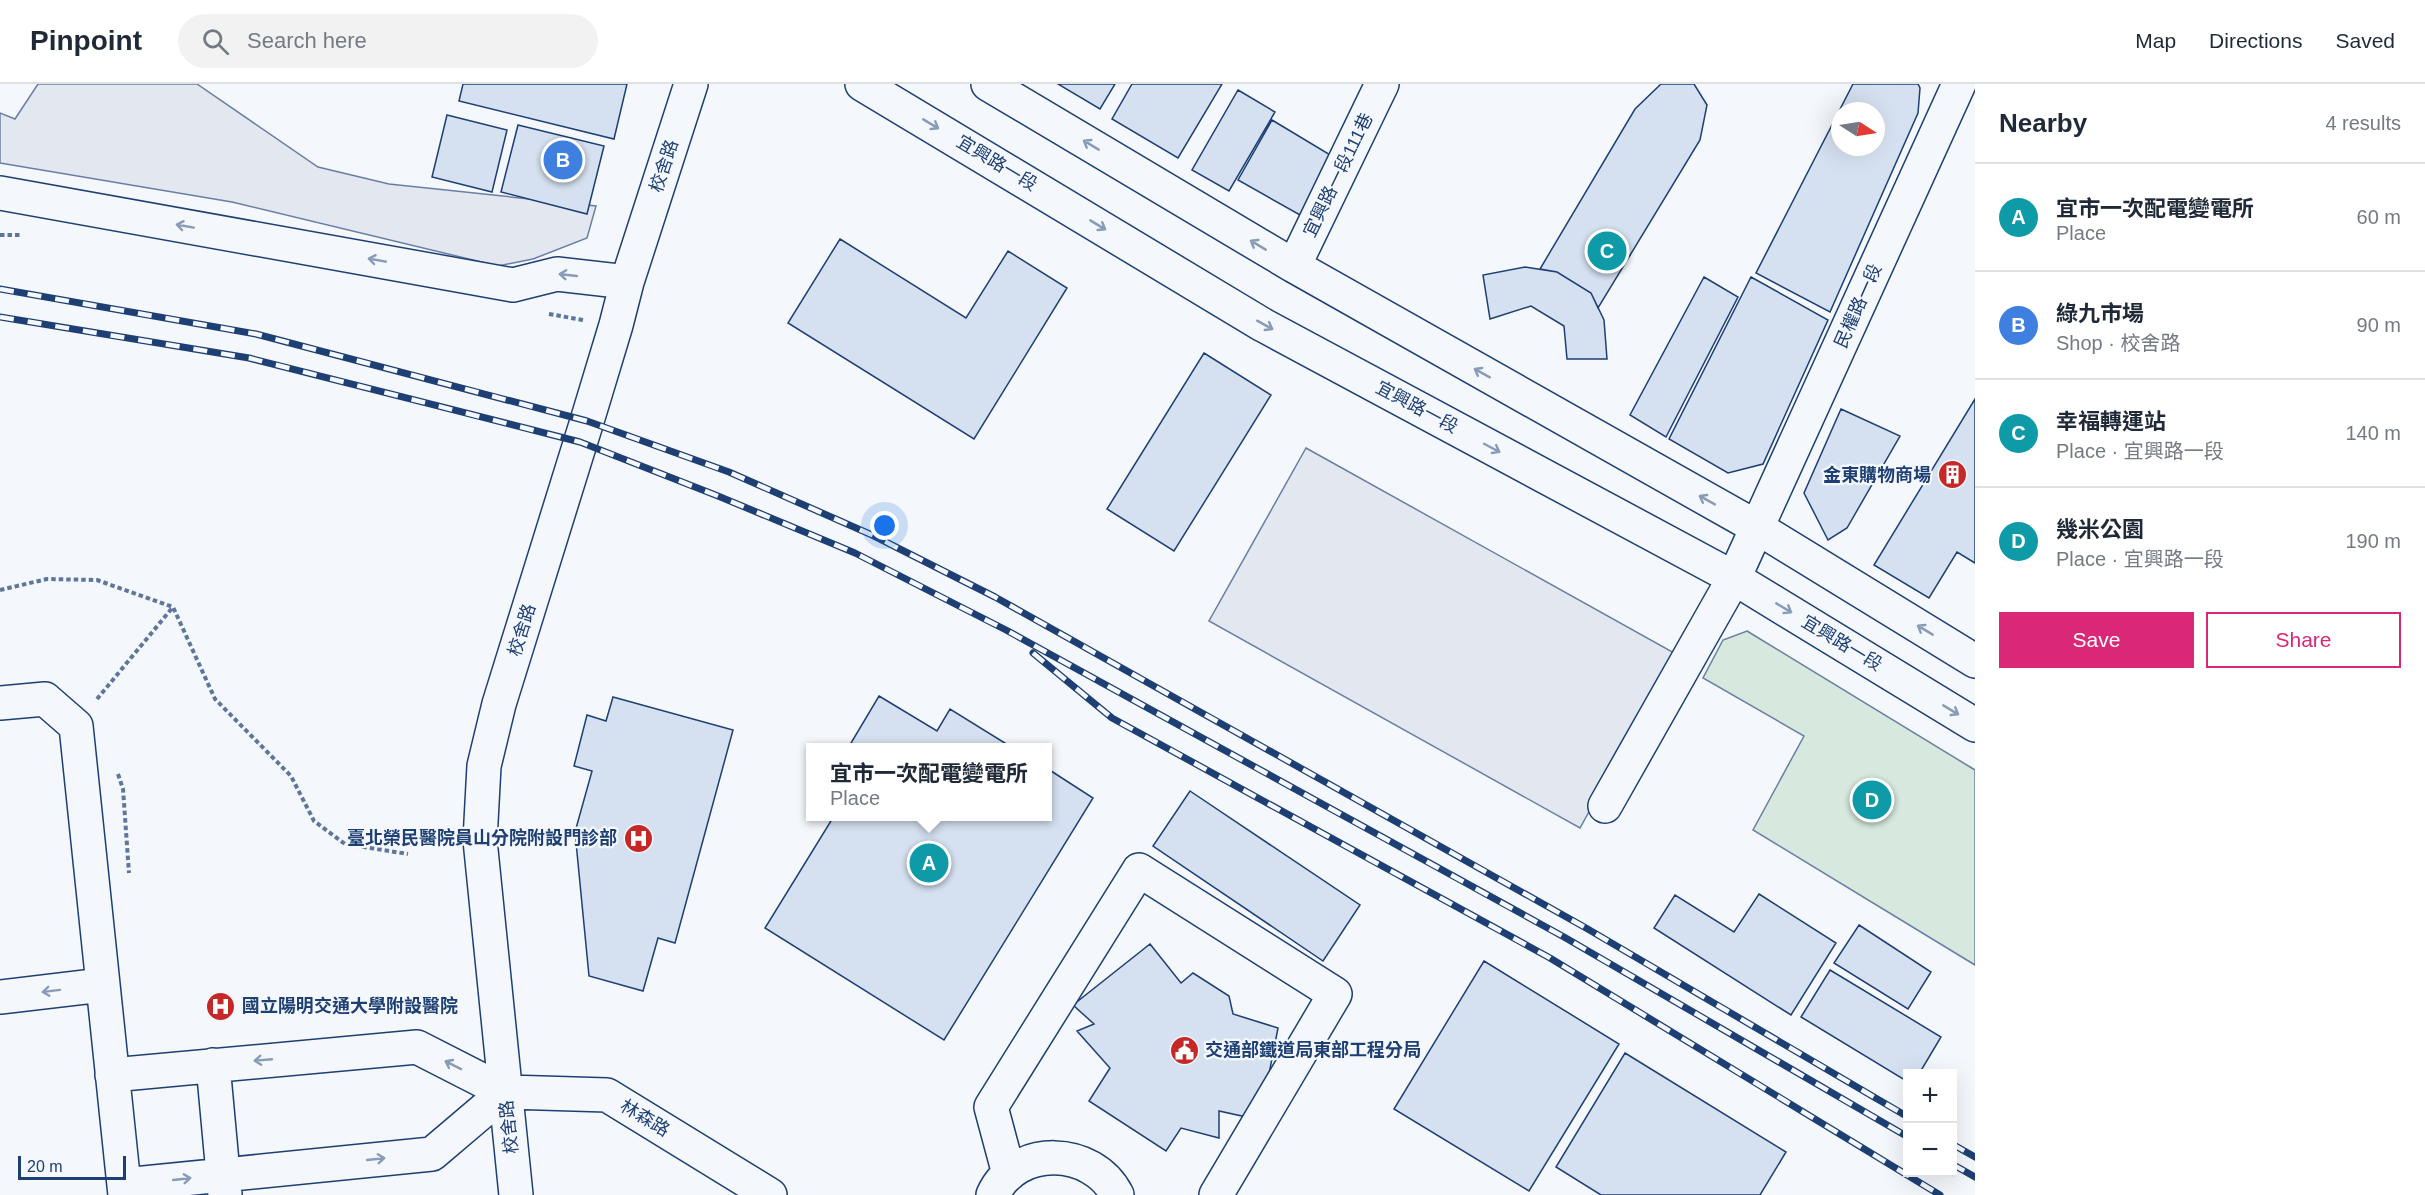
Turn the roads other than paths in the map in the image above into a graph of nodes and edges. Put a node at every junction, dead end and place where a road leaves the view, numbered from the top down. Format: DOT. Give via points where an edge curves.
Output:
graph roads {
  1 [pos="691,84"];
  2 [pos="862,84"];
  3 [pos="988,84"];
  4 [pos="1382,84"];
  5 [pos="1959,84"];
  6 [pos="902,93"];
  7 [pos="0,193"];
  8 [pos="1294,266"];
  9 [pos="627,282"];
  10 [pos="1758,528"];
  11 [pos="1734,578"];
  12 [pos="1975,661"];
  13 [pos="0,703"];
  14 [pos="1975,724"];
  15 [pos="1605,806"];
  16 [pos="102,985"];
  17 [pos="0,997"];
  18 [pos="213,1065"];
  19 [pos="112,1075"];
  20 [pos="505,1092"];
  21 [pos="1001,1184"];
  22 [pos="224,1185"];
  23 [pos="125,1190"];
  24 [pos="516,1195"];
  25 [pos="770,1195"];
  26 [pos="1117,1195"];
  27 [pos="1216,1195"];
  1 -- 9 [label="street, 校舍路"];
  2 -- 6 [label="street, 宜興路一段"];
  8 -- 3 [label="street, one-way"];
  4 -- 8 [label="street, 宜興路一段111巷"];
  5 -- 10 [label="street, 民權路一段"];
  6 -- 11 [label="street, 宜興路一段, one-way" via="1263,325"];
  9 -- 7 [label="street, one-way" via="557,274 513,285"];
  10 -- 8 [label="street, one-way"];
  9 -- 20 [label="street, 校舍路" via="499,704 484,766 480,840"];
  10 -- 11 [label="street, 民權路一段"];
  12 -- 10 [label="street, one-way"];
  11 -- 14 [label="street, 宜興路一段, one-way"];
  11 -- 15 [label="street, 民權路一段"];
  13 -- 16 [label="street" via="45,699 76,726"];
  16 -- 17 [label="street, one-way"];
  16 -- 19 [label="street"];
  18 -- 19 [label="street"];
  20 -- 18 [label="street, one-way" via="417,1047"];
  18 -- 22 [label="street"];
  19 -- 23 [label="street"];
  22 -- 20 [label="street, one-way" via="432,1154"];
  20 -- 24 [label="street, 校舍路"];
  20 -- 25 [label="street, 林森路" via="607,1095"];
  21 -- 26 [label="street" via="1028,1162 1051,1156 1074,1159 1095,1169"];
  21 -- 27 [label="street" via="991,1107 1139,870 1335,994"];
  23 -- 22 [label="street, one-way"];
}
